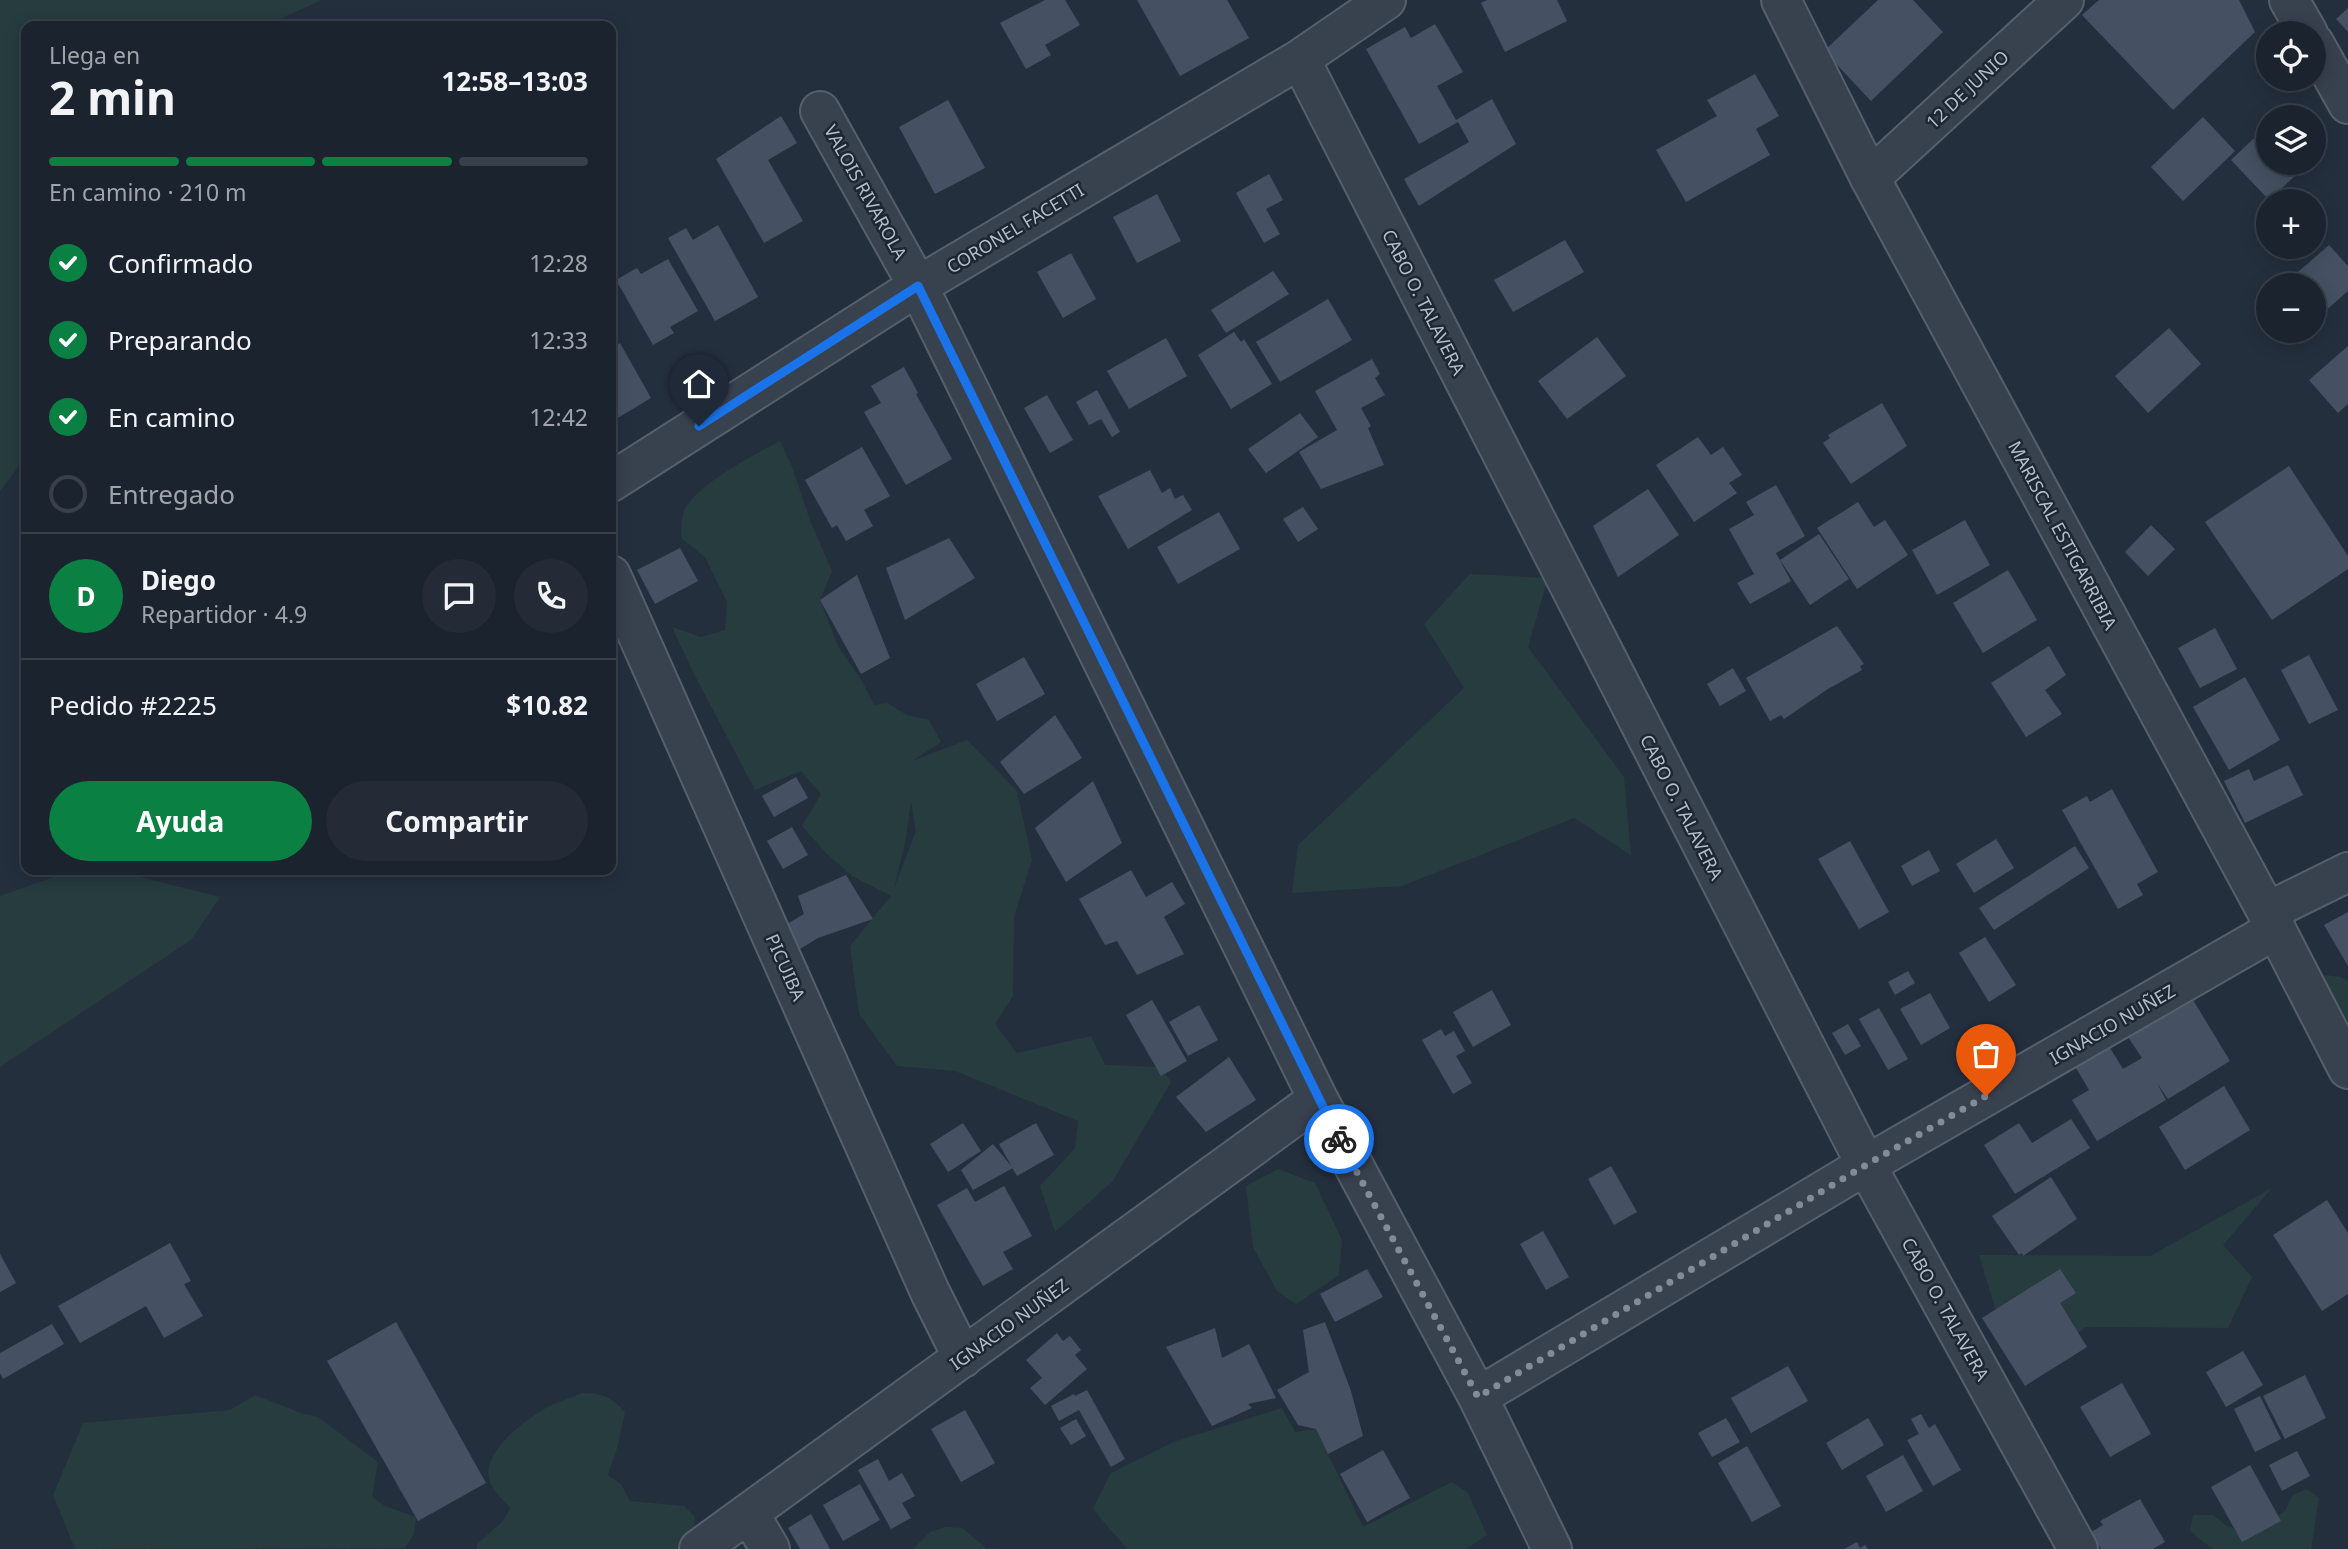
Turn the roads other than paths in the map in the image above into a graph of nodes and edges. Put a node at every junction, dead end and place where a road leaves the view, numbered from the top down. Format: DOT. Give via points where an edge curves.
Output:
graph roads {
  1 [pos="1386,0"];
  2 [pos="1781,0"];
  3 [pos="2064,0"];
  4 [pos="2289,0"];
  5 [pos="2301,21"];
  6 [pos="1300,59"];
  7 [pos="2326,65"];
  8 [pos="2348,104"];
  9 [pos="820,111"];
  10 [pos="1870,178"];
  11 [pos="918,286"];
  12 [pos="616,479"];
  13 [pos="616,586"];
  14 [pos="2348,872"];
  15 [pos="2272,920"];
  16 [pos="2348,1069"];
  17 [pos="1318,1098"];
  18 [pos="1866,1165"];
  19 [pos="963,1358"];
  20 [pos="1478,1397"];
  21 [pos="749,1513"];
  22 [pos="699,1549"];
  23 [pos="770,1549"];
  24 [pos="1552,1549"];
  25 [pos="2078,1549"];
  1 -- 6 [label="street, CORONEL FACETTI"];
  2 -- 10 [label="street, MARISCAL ESTIGARRIBIA"];
  3 -- 10 [label="street, 12 DE JUNIO"];
  4 -- 5 [label="street"];
  6 -- 11 [label="street, CORONEL FACETTI"];
  6 -- 18 [label="street, CABO O. TALAVERA"];
  7 -- 8 [label="street"];
  9 -- 11 [label="street, VALOIS RIVAROLA"];
  10 -- 15 [label="street, MARISCAL ESTIGARRIBIA"];
  11 -- 12 [label="street, CORONEL FACETTI"];
  11 -- 17 [label="street, VALOIS RIVAROLA"];
  13 -- 19 [label="street, PICUIBA"];
  14 -- 15 [label="street, IGNACIO NUÑEZ"];
  15 -- 16 [label="street, MARISCAL ESTIGARRIBIA"];
  15 -- 18 [label="street, IGNACIO NUÑEZ"];
  17 -- 19 [label="street, IGNACIO NUÑEZ"];
  17 -- 20 [label="street, VALOIS RIVAROLA"];
  18 -- 20 [label="street, IGNACIO NUÑEZ"];
  18 -- 25 [label="street, CABO O. TALAVERA"];
  19 -- 21 [label="street, IGNACIO NUÑEZ"];
  20 -- 24 [label="street, VALOIS RIVAROLA"];
  21 -- 22 [label="street, IGNACIO NUÑEZ"];
  21 -- 23 [label="street"];
}
